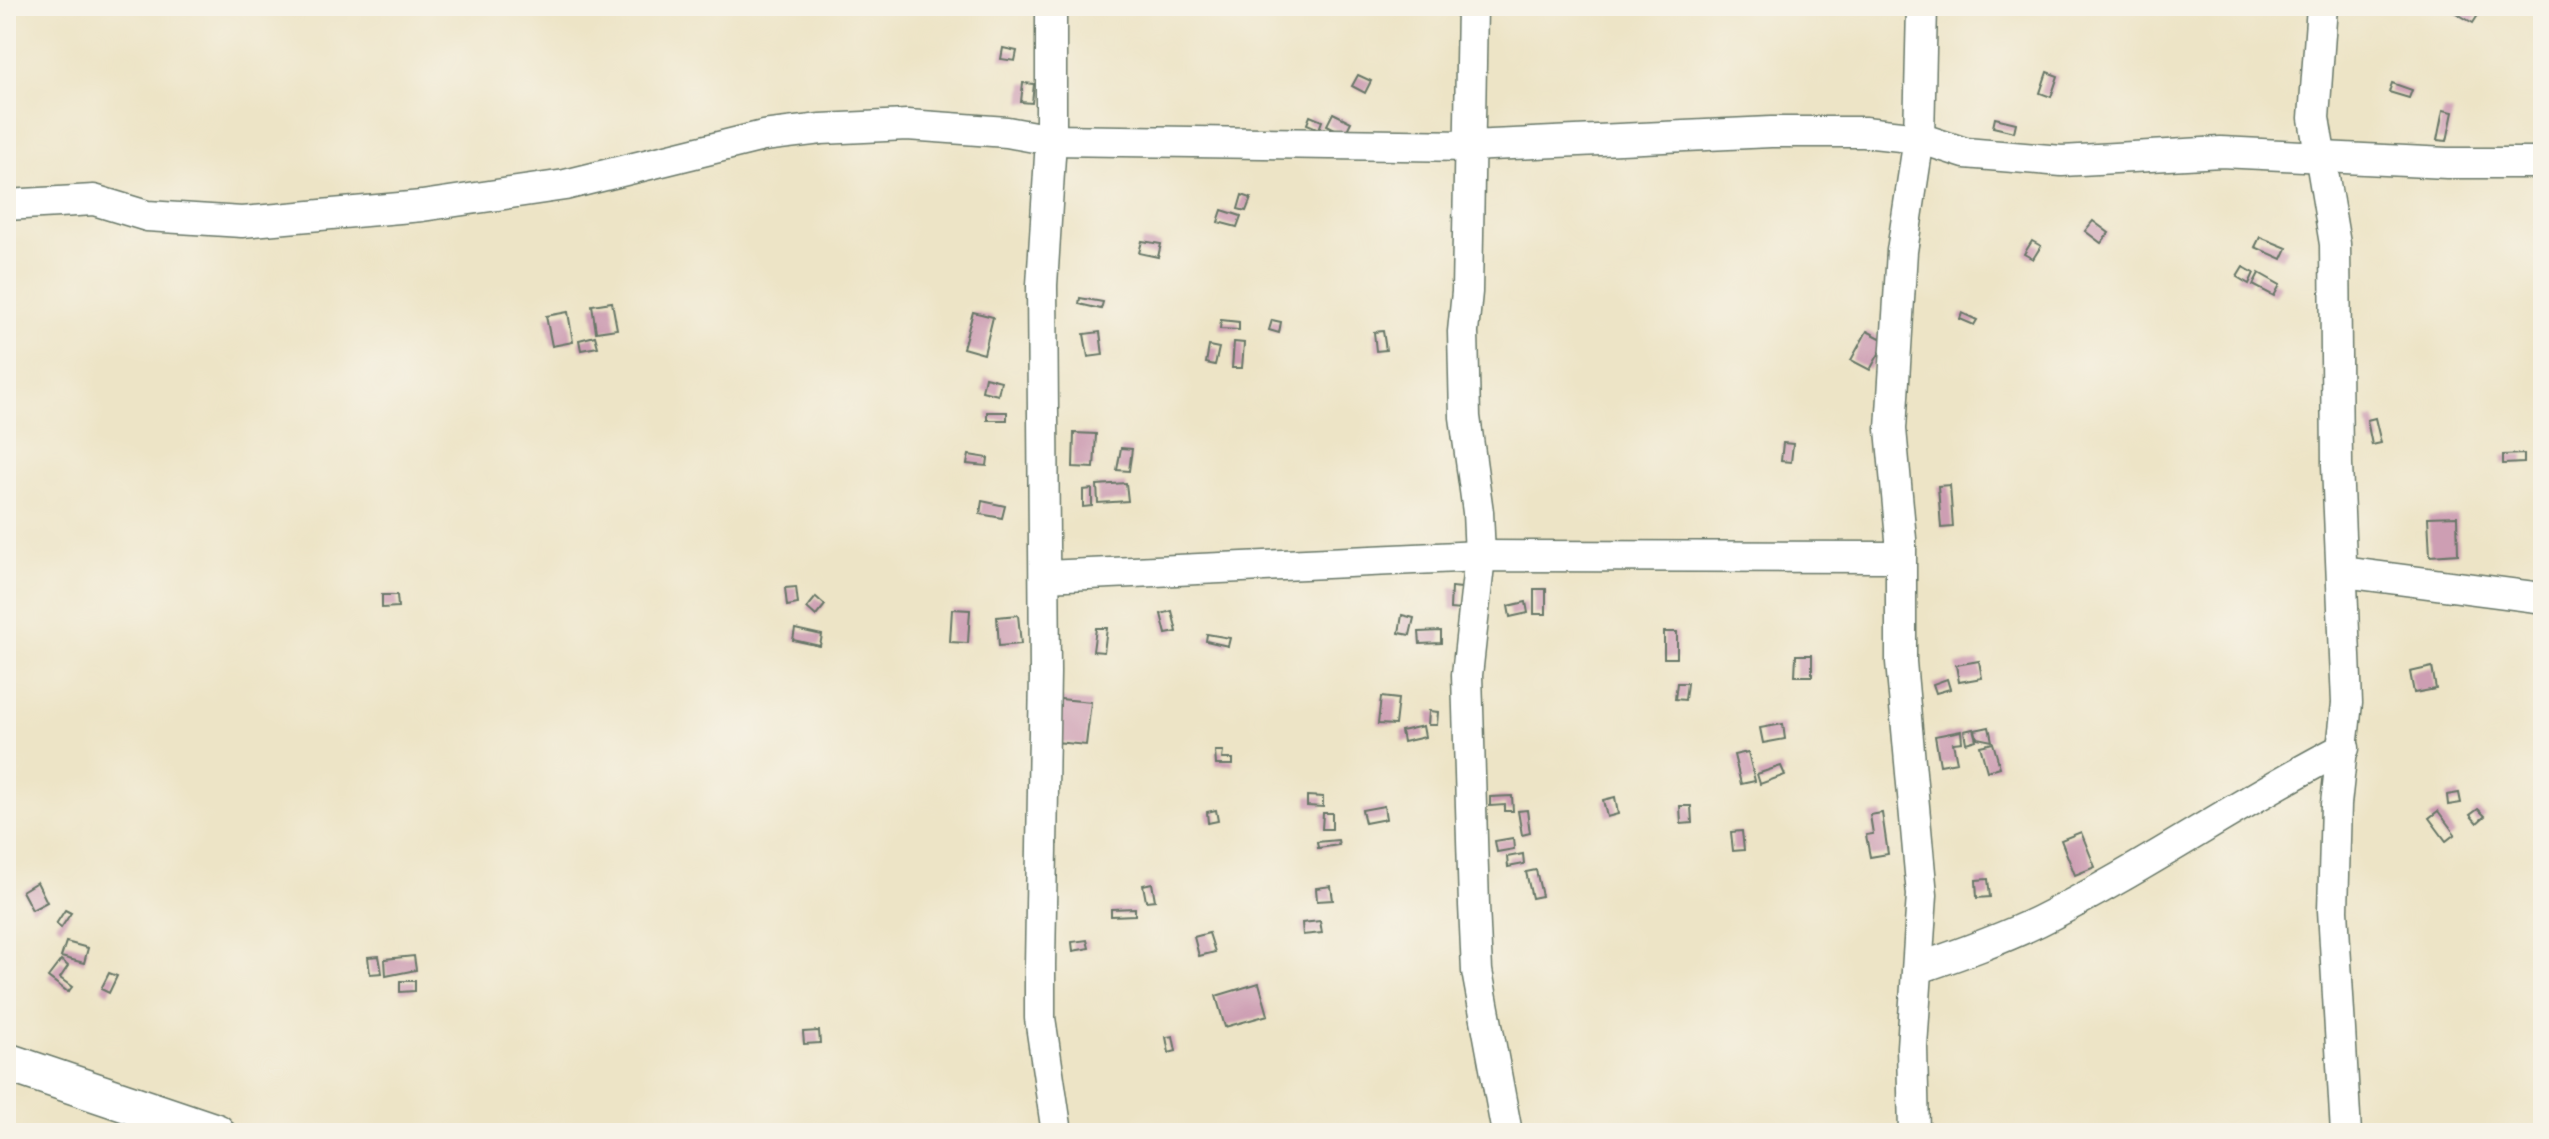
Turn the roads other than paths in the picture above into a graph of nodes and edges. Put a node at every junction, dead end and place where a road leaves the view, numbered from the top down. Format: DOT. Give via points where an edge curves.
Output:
graph roads {
  1 [pos="1051,6"];
  2 [pos="1472,6"];
  3 [pos="1922,6"];
  4 [pos="2322,6"];
  5 [pos="1919,138"];
  6 [pos="1051,140"];
  7 [pos="1469,146"];
  8 [pos="2318,155"];
  9 [pos="2543,163"];
  10 [pos="6,205"];
  11 [pos="1480,556"];
  12 [pos="1900,557"];
  13 [pos="2343,572"];
  14 [pos="1045,576"];
  15 [pos="2543,598"];
  16 [pos="2344,748"];
  17 [pos="1919,968"];
  18 [pos="6,1062"];
  19 [pos="216,1133"];
  20 [pos="1057,1133"];
  21 [pos="1507,1133"];
  22 [pos="1914,1133"];
  23 [pos="2346,1133"];
  1 -- 6 [label="street"];
  2 -- 7 [label="street"];
  3 -- 5 [label="street"];
  4 -- 8 [label="street" via="2314,86"];
  5 -- 7 [label="street" via="1771,132"];
  5 -- 8 [label="street" via="1965,153 2062,161 2221,152"];
  5 -- 12 [label="street" via="1902,251 1891,383"];
  6 -- 7 [label="street"];
  6 -- 10 [label="street" via="907,125 821,129 763,136 565,185 422,206 242,222 147,216 94,200"];
  6 -- 14 [label="street" via="1042,285"];
  7 -- 11 [label="street" via="1465,417"];
  8 -- 9 [label="street"];
  8 -- 13 [label="street" via="2335,244"];
  11 -- 12 [label="street"];
  11 -- 14 [label="street"];
  11 -- 21 [label="street" via="1467,675 1475,932 1486,1027"];
  12 -- 17 [label="street" via="1901,662 1922,895"];
  13 -- 15 [label="street"];
  13 -- 16 [label="street"];
  14 -- 20 [label="street" via="1040,1018"];
  16 -- 17 [label="street" via="2039,921"];
  16 -- 23 [label="street" via="2336,804 2333,910"];
  17 -- 22 [label="street" via="1912,1047"];
  18 -- 19 [label="main road"];
}
